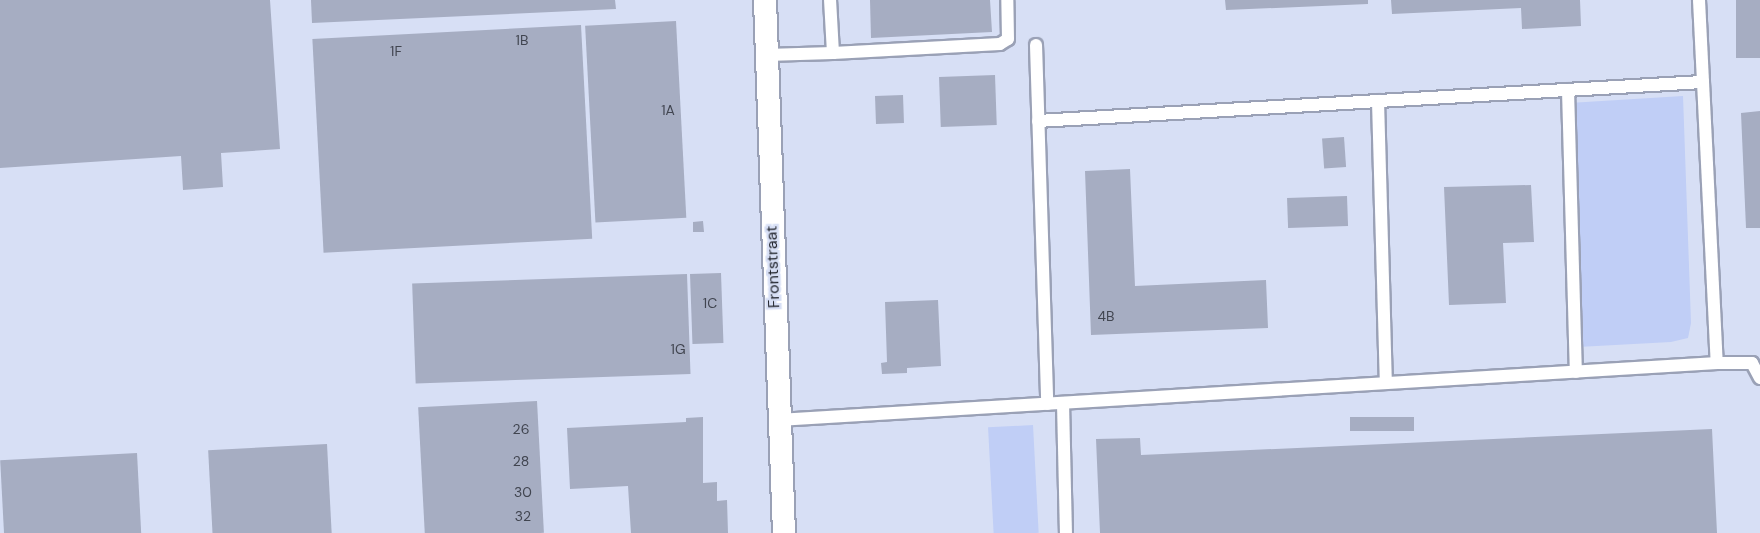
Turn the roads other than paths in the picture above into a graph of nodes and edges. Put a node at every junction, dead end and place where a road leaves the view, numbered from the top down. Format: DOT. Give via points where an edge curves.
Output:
graph roads {
  1 [pos="765,0"];
  2 [pos="830,0"];
  3 [pos="1007,0"];
  4 [pos="1700,0"];
  5 [pos="1036,45"];
  6 [pos="833,53"];
  7 [pos="766,55"];
  8 [pos="1703,82"];
  9 [pos="1568,90"];
  10 [pos="1378,101"];
  11 [pos="1038,121"];
  12 [pos="1717,363"];
  13 [pos="1576,372"];
  14 [pos="1760,378"];
  15 [pos="1386,383"];
  16 [pos="1063,403"];
  17 [pos="1047,404"];
  18 [pos="778,420"];
  19 [pos="784,533"];
  20 [pos="1066,533"];
  1 -- 7 [label="street, Frontstraat"];
  2 -- 6 [label="lane"];
  3 -- 6 [label="lane" via="1008,39 1000,45"];
  4 -- 8 [label="lane"];
  5 -- 11 [label="lane"];
  6 -- 7 [label="lane"];
  7 -- 18 [label="street, Frontstraat"];
  8 -- 9 [label="lane"];
  8 -- 12 [label="lane"];
  9 -- 10 [label="lane"];
  9 -- 13 [label="lane"];
  10 -- 11 [label="lane"];
  10 -- 15 [label="lane"];
  11 -- 17 [label="lane"];
  12 -- 13 [label="lane"];
  12 -- 14 [label="lane" via="1752,363"];
  13 -- 15 [label="lane"];
  15 -- 16 [label="lane"];
  16 -- 17 [label="lane"];
  16 -- 20 [label="lane"];
  17 -- 18 [label="lane"];
  18 -- 19 [label="street, Frontstraat"];
}
